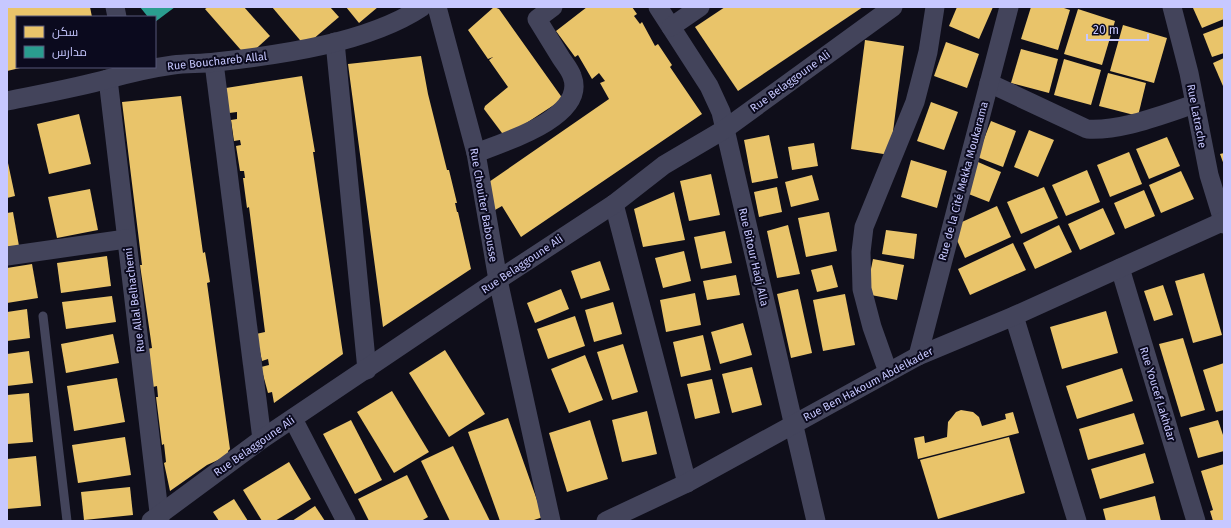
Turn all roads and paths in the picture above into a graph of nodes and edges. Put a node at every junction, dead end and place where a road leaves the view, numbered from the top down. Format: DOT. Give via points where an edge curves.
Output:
graph roads {
  1 [pos="437,7"];
  2 [pos="553,7"];
  3 [pos="658,7"];
  4 [pos="700,7"];
  5 [pos="893,7"];
  6 [pos="935,7"];
  7 [pos="1009,7"];
  8 [pos="1167,8"];
  9 [pos="414,9"];
  10 [pos="532,13"];
  11 [pos="671,26"];
  12 [pos="335,42"];
  13 [pos="214,63"];
  14 [pos="156,66"];
  15 [pos="145,68"];
  16 [pos="130,70"];
  17 [pos="108,79"];
  18 [pos="989,83"];
  19 [pos="7,101"];
  20 [pos="1195,104"];
  21 [pos="725,129"];
  22 [pos="476,153"];
  23 [pos="614,204"];
  24 [pos="1224,222"];
  25 [pos="126,239"];
  26 [pos="7,256"];
  27 [pos="1120,268"];
  28 [pos="498,280"];
  29 [pos="43,316"];
  30 [pos="1014,316"];
  31 [pos="918,356"];
  32 [pos="367,370"];
  33 [pos="888,372"];
  34 [pos="293,419"];
  35 [pos="792,425"];
  36 [pos="262,439"];
  37 [pos="687,483"];
  38 [pos="157,519"];
  39 [pos="67,521"];
  40 [pos="346,521"];
  41 [pos="551,521"];
  42 [pos="606,521"];
  43 [pos="816,521"];
  44 [pos="1077,521"];
  45 [pos="1196,521"];
  1 -- 22 [label="street, Rue Chouiter Babousse"];
  2 -- 10 [label="street"];
  3 -- 11 [label="street, Rue Bitour Hadj Alla"];
  4 -- 11 [label="street"];
  5 -- 21 [label="street, Rue Belaggoune Ali"];
  6 -- 33 [label="street" via="928,52 915,102 864,227 861,252 862,289"];
  7 -- 18 [label="street, Rue de la Cité Mekka Moukarama"];
  8 -- 20 [label="street, Rue Latrache"];
  9 -- 12 [label="street, Rue Bouchareb Allal" via="394,23"];
  10 -- 22 [label="street" via="573,77 570,101 565,109 526,134"];
  11 -- 21 [label="street, Rue Bitour Hadj Alla" via="709,86 721,112"];
  12 -- 13 [label="street, Rue Bouchareb Allal"];
  12 -- 32 [label="street"];
  13 -- 14 [label="street, Rue Bouchareb Allal"];
  13 -- 36 [label="street"];
  15 -- 16 [label="street, Rue Bouchareb Allal"];
  16 -- 17 [label="street, Rue Bouchareb Allal"];
  17 -- 19 [label="street, Rue Bouchareb Allal"];
  17 -- 25 [label="street, Rue Allal Belhachemi"];
  18 -- 20 [label="street" via="1087,129 1104,130 1132,124"];
  18 -- 31 [label="street, Rue de la Cité Mekka Moukarama"];
  20 -- 24 [label="street, Rue Latrache" via="1209,176"];
  21 -- 23 [label="street, Rue Belaggoune Ali" via="664,165"];
  21 -- 35 [label="street, Rue Bitour Hadj Alla"];
  22 -- 28 [label="street, Rue Chouiter Babousse"];
  23 -- 28 [label="street, Rue Belaggoune Ali"];
  23 -- 37 [label="street"];
  24 -- 27 [label="street, Rue Ben Hakoum Abdelkader"];
  25 -- 26 [label="street"];
  25 -- 38 [label="street, Rue Allal Belhachemi"];
  27 -- 30 [label="street, Rue Ben Hakoum Abdelkader"];
  27 -- 45 [label="street, Rue Youcef Lakhdar"];
  28 -- 32 [label="street, Rue Belaggoune Ali"];
  28 -- 41 [label="street, Rue Chouiter Babousse"];
  29 -- 39 [label="lane"];
  30 -- 31 [label="street, Rue Ben Hakoum Abdelkader"];
  30 -- 44 [label="street"];
  31 -- 33 [label="street, Rue Ben Hakoum Abdelkader"];
  32 -- 34 [label="street, Rue Belaggoune Ali"];
  33 -- 35 [label="street, Rue Ben Hakoum Abdelkader"];
  34 -- 36 [label="street, Rue Belaggoune Ali"];
  34 -- 40 [label="street"];
  35 -- 37 [label="street, Rue Ben Hakoum Abdelkader"];
  35 -- 43 [label="street, Rue Bitour Hadj Alla"];
  36 -- 38 [label="street, Rue Belaggoune Ali"];
  37 -- 42 [label="street, Rue Ben Hakoum Abdelkader"];
}
